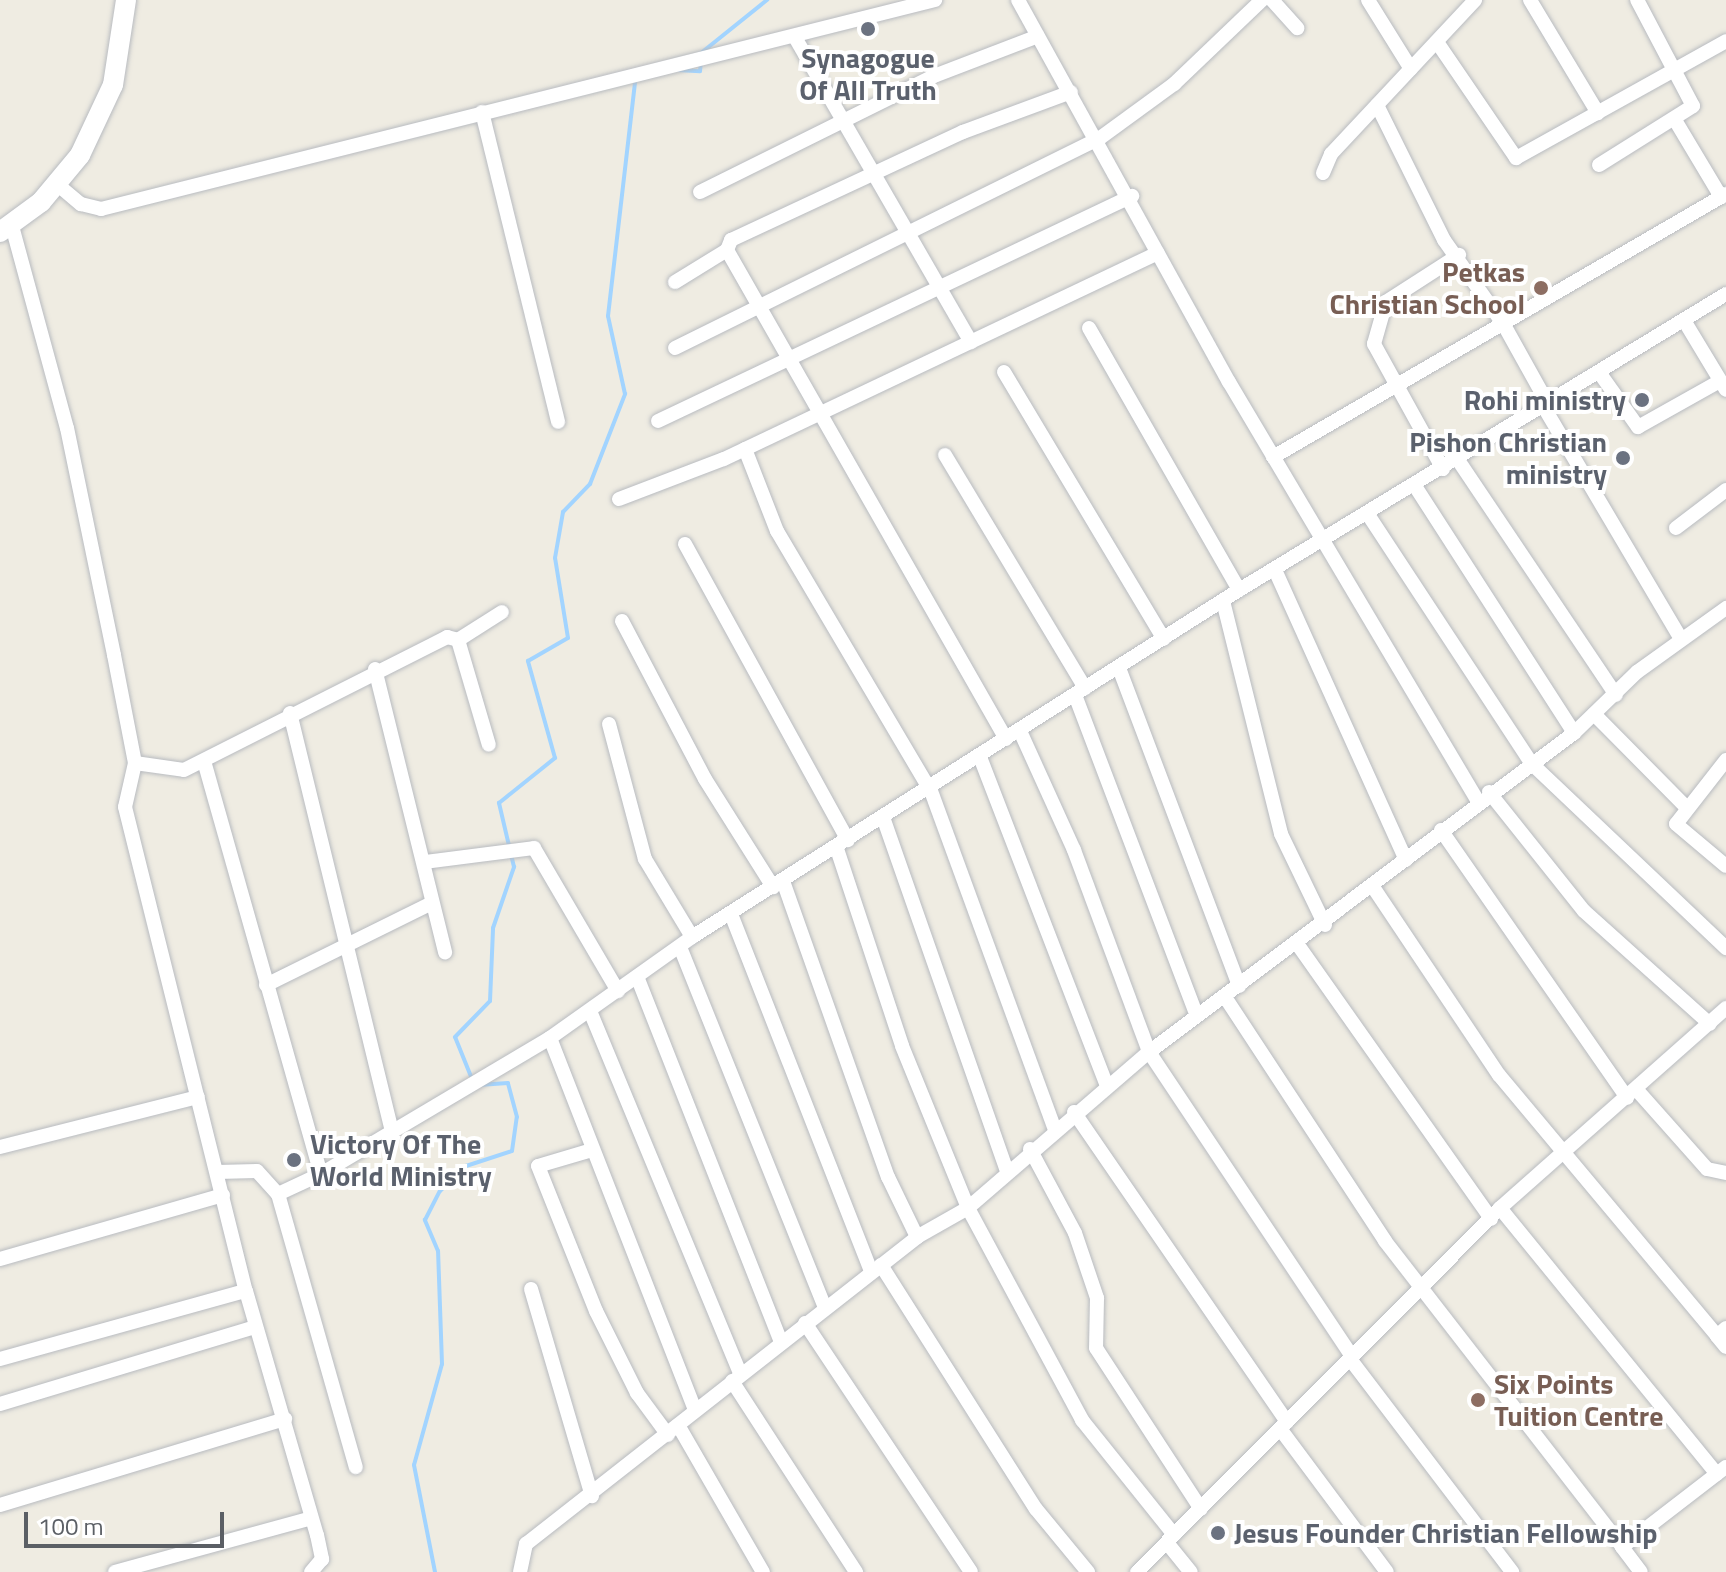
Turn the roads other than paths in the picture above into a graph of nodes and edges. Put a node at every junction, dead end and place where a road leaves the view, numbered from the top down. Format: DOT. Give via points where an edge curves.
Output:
graph roads {
  1 [pos="126,0"];
  2 [pos="935,0"];
  3 [pos="1018,0"];
  4 [pos="1262,0"];
  5 [pos="1272,0"];
  6 [pos="1368,0"];
  7 [pos="1475,0"];
  8 [pos="1530,0"];
  9 [pos="1637,0"];
  10 [pos="1297,28"];
  11 [pos="1038,36"];
  12 [pos="796,39"];
  13 [pos="1726,41"];
  14 [pos="1439,45"];
  15 [pos="1677,67"];
  16 [pos="1411,69"];
  17 [pos="1071,92"];
  18 [pos="1377,105"];
  19 [pos="482,112"];
  20 [pos="1598,113"];
  21 [pos="1675,120"];
  22 [pos="846,122"];
  23 [pos="1100,138"];
  24 [pos="1599,165"];
  25 [pos="1323,173"];
  26 [pos="878,178"];
  27 [pos="58,185"];
  28 [pos="700,192"];
  29 [pos="1132,196"];
  30 [pos="1724,196"];
  31 [pos="6,229"];
  32 [pos="908,230"];
  33 [pos="727,250"];
  34 [pos="1157,253"];
  35 [pos="1459,255"];
  36 [pos="675,282"];
  37 [pos="939,288"];
  38 [pos="1726,294"];
  39 [pos="756,307"];
  40 [pos="1685,322"];
  41 [pos="1504,325"];
  42 [pos="1089,328"];
  43 [pos="971,342"];
  44 [pos="675,348"];
  45 [pos="785,360"];
  46 [pos="1004,372"];
  47 [pos="1601,375"];
  48 [pos="1398,385"];
  49 [pos="1723,385"];
  50 [pos="1547,408"];
  51 [pos="825,410"];
  52 [pos="658,421"];
  53 [pos="558,422"];
  54 [pos="745,449"];
  55 [pos="945,455"];
  56 [pos="1273,457"];
  57 [pos="1458,460"];
  58 [pos="1443,469"];
  59 [pos="1415,486"];
  60 [pos="1726,490"];
  61 [pos="619,499"];
  62 [pos="1367,513"];
  63 [pos="1676,528"];
  64 [pos="1322,538"];
  65 [pos="685,544"];
  66 [pos="1275,570"];
  67 [pos="1239,590"];
  68 [pos="1224,605"];
  69 [pos="1726,608"];
  70 [pos="502,612"];
  71 [pos="622,621"];
  72 [pos="1164,639"];
  73 [pos="1681,639"];
  74 [pos="458,640"];
  75 [pos="1119,668"];
  76 [pos="375,669"];
  77 [pos="1080,692"];
  78 [pos="1616,695"];
  79 [pos="290,713"];
  80 [pos="1594,714"];
  81 [pos="609,724"];
  82 [pos="1020,731"];
  83 [pos="1574,733"];
  84 [pos="1006,739"];
  85 [pos="489,745"];
  86 [pos="980,757"];
  87 [pos="1726,760"];
  88 [pos="204,761"];
  89 [pos="135,763"];
  90 [pos="1531,763"];
  91 [pos="931,791"];
  92 [pos="1483,796"];
  93 [pos="1687,808"];
  94 [pos="884,820"];
  95 [pos="1441,830"];
  96 [pos="842,845"];
  97 [pos="1406,860"];
  98 [pos="425,862"];
  99 [pos="1726,866"];
  100 [pos="778,884"];
  101 [pos="1373,887"];
  102 [pos="432,903"];
  103 [pos="731,914"];
  104 [pos="1325,925"];
  105 [pos="686,942"];
  106 [pos="352,944"];
  107 [pos="1298,945"];
  108 [pos="1726,948"];
  109 [pos="445,952"];
  110 [pos="638,979"];
  111 [pos="266,985"];
  112 [pos="1239,986"];
  113 [pos="618,991"];
  114 [pos="1225,997"];
  115 [pos="590,1011"];
  116 [pos="1197,1016"];
  117 [pos="1720,1018"];
  118 [pos="550,1038"];
  119 [pos="1149,1052"];
  120 [pos="1107,1086"];
  121 [pos="1631,1094"];
  122 [pos="198,1097"];
  123 [pos="1074,1112"];
  124 [pos="1055,1129"];
  125 [pos="392,1130"];
  126 [pos="0,1147"];
  127 [pos="1030,1149"];
  128 [pos="592,1150"];
  129 [pos="1566,1152"];
  130 [pos="1006,1169"];
  131 [pos="217,1172"];
  132 [pos="1726,1173"];
  133 [pos="321,1174"];
  134 [pos="278,1194"];
  135 [pos="223,1195"];
  136 [pos="968,1208"];
  137 [pos="1495,1213"];
  138 [pos="917,1237"];
  139 [pos="0,1259"];
  140 [pos="876,1268"];
  141 [pos="1421,1285"];
  142 [pos="531,1289"];
  143 [pos="246,1291"];
  144 [pos="825,1307"];
  145 [pos="805,1323"];
  146 [pos="255,1327"];
  147 [pos="1723,1337"];
  148 [pos="781,1342"];
  149 [pos="1351,1358"];
  150 [pos="0,1359"];
  151 [pos="736,1378"];
  152 [pos="0,1404"];
  153 [pos="695,1410"];
  154 [pos="285,1419"];
  155 [pos="1284,1426"];
  156 [pos="673,1430"];
  157 [pos="356,1467"];
  158 [pos="1722,1470"];
  159 [pos="592,1496"];
  160 [pos="0,1505"];
  161 [pos="1201,1509"];
  162 [pos="309,1519"];
  163 [pos="1171,1540"];
  164 [pos="1622,1547"];
  165 [pos="326,1566"];
  166 [pos="515,1570"];
  167 [pos="115,1572"];
  168 [pos="311,1572"];
  169 [pos="763,1572"];
  170 [pos="856,1572"];
  171 [pos="971,1572"];
  172 [pos="1088,1572"];
  173 [pos="1137,1572"];
  174 [pos="1191,1572"];
  175 [pos="1387,1572"];
  176 [pos="1512,1572"];
  177 [pos="1641,1572"];
  1 -- 27 [label="main road" via="106,104"];
  2 -- 12 [label="street"];
  3 -- 11 [label="street"];
  4 -- 23 [label="street" via="1174,84"];
  5 -- 10 [label="street"];
  6 -- 16 [label="street"];
  7 -- 14 [label="street"];
  8 -- 20 [label="street"];
  9 -- 15 [label="street"];
  11 -- 17 [label="street"];
  11 -- 22 [label="street" via="934,76"];
  12 -- 19 [label="street"];
  12 -- 22 [label="street"];
  13 -- 15 [label="street"];
  14 -- 16 [label="street"];
  14 -- 20 [label="street" via="1516,158"];
  15 -- 20 [label="street"];
  15 -- 21 [label="street" via="1693,100"];
  16 -- 18 [label="street"];
  17 -- 23 [label="street"];
  17 -- 26 [label="street" via="963,132"];
  18 -- 25 [label="street"];
  18 -- 35 [label="street" via="1413,186"];
  19 -- 27 [label="street" via="101,209 81,204"];
  19 -- 53 [label="street"];
  21 -- 24 [label="street"];
  21 -- 30 [label="street"];
  22 -- 26 [label="street"];
  22 -- 28 [label="street"];
  23 -- 29 [label="street"];
  23 -- 32 [label="street"];
  26 -- 32 [label="street"];
  26 -- 33 [label="street" via="731,240"];
  27 -- 31 [label="main road"];
  29 -- 34 [label="street"];
  29 -- 37 [label="street"];
  30 -- 41 [label="street"];
  31 -- 89 [label="street" via="67,428"];
  32 -- 37 [label="street"];
  32 -- 39 [label="street"];
  33 -- 36 [label="street"];
  33 -- 39 [label="street"];
  34 -- 43 [label="street"];
  34 -- 56 [label="street"];
  35 -- 41 [label="street"];
  35 -- 48 [label="street" via="1419,276 1376,318 1374,344"];
  37 -- 43 [label="street"];
  37 -- 45 [label="street"];
  38 -- 40 [label="street"];
  39 -- 44 [label="street"];
  39 -- 45 [label="street"];
  40 -- 47 [label="street"];
  40 -- 49 [label="street"];
  41 -- 48 [label="street"];
  41 -- 50 [label="street"];
  42 -- 67 [label="street"];
  43 -- 51 [label="street"];
  45 -- 51 [label="street"];
  45 -- 52 [label="street"];
  46 -- 72 [label="street"];
  47 -- 49 [label="street" via="1638,427"];
  47 -- 50 [label="street"];
  48 -- 56 [label="street"];
  48 -- 58 [label="street"];
  50 -- 57 [label="street"];
  50 -- 73 [label="street"];
  51 -- 54 [label="street"];
  51 -- 84 [label="street" via="898,555"];
  54 -- 61 [label="street"];
  54 -- 91 [label="street" via="777,531"];
  55 -- 77 [label="street"];
  56 -- 64 [label="street"];
  57 -- 58 [label="street"];
  57 -- 78 [label="street"];
  58 -- 59 [label="street"];
  59 -- 62 [label="street"];
  59 -- 83 [label="street"];
  60 -- 63 [label="street"];
  62 -- 64 [label="street"];
  62 -- 90 [label="street"];
  64 -- 66 [label="street"];
  64 -- 92 [label="street"];
  65 -- 96 [label="street" via="719,618"];
  66 -- 67 [label="street"];
  66 -- 97 [label="street"];
  67 -- 68 [label="street"];
  68 -- 72 [label="street"];
  68 -- 104 [label="street" via="1281,834"];
  69 -- 73 [label="street"];
  70 -- 74 [label="street"];
  71 -- 100 [label="street" via="699,768"];
  72 -- 75 [label="street"];
  73 -- 78 [label="street"];
  74 -- 76 [label="street" via="441,639"];
  74 -- 85 [label="street"];
  75 -- 77 [label="street"];
  75 -- 112 [label="street"];
  76 -- 79 [label="street"];
  76 -- 98 [label="street"];
  77 -- 82 [label="street"];
  77 -- 116 [label="street"];
  78 -- 80 [label="street"];
  79 -- 88 [label="street"];
  79 -- 106 [label="street"];
  80 -- 83 [label="street"];
  80 -- 93 [label="street"];
  81 -- 105 [label="street" via="645,859"];
  82 -- 84 [label="street"];
  82 -- 119 [label="street" via="1074,850"];
  83 -- 90 [label="street"];
  84 -- 86 [label="street"];
  86 -- 91 [label="street"];
  86 -- 120 [label="street"];
  87 -- 93 [label="street"];
  88 -- 89 [label="street" via="171,772"];
  88 -- 111 [label="street"];
  89 -- 122 [label="street" via="125,807"];
  90 -- 92 [label="street"];
  90 -- 108 [label="street"];
  91 -- 94 [label="street"];
  91 -- 124 [label="street"];
  92 -- 95 [label="street"];
  92 -- 117 [label="street" via="1584,911"];
  93 -- 99 [label="street" via="1677,828"];
  94 -- 96 [label="street"];
  94 -- 130 [label="street"];
  95 -- 97 [label="street"];
  95 -- 121 [label="street"];
  96 -- 100 [label="street"];
  96 -- 136 [label="street" via="902,1046"];
  97 -- 101 [label="street"];
  98 -- 102 [label="street"];
  98 -- 113 [label="street" via="534,848"];
  100 -- 103 [label="street"];
  100 -- 138 [label="street" via="888,1177"];
  101 -- 104 [label="street"];
  101 -- 129 [label="street" via="1474,1041"];
  102 -- 106 [label="street"];
  102 -- 109 [label="street"];
  103 -- 105 [label="street"];
  103 -- 140 [label="street"];
  104 -- 107 [label="street"];
  105 -- 110 [label="street"];
  105 -- 144 [label="street"];
  106 -- 111 [label="street"];
  106 -- 125 [label="street"];
  107 -- 112 [label="street"];
  107 -- 137 [label="street"];
  110 -- 113 [label="street"];
  110 -- 148 [label="street"];
  111 -- 133 [label="street"];
  112 -- 114 [label="street"];
  113 -- 115 [label="street"];
  114 -- 116 [label="street"];
  114 -- 141 [label="street" via="1336,1171"];
  115 -- 118 [label="street"];
  115 -- 151 [label="street"];
  116 -- 119 [label="street"];
  117 -- 121 [label="street"];
  118 -- 125 [label="street"];
  118 -- 128 [label="street"];
  119 -- 120 [label="street"];
  119 -- 149 [label="street"];
  120 -- 123 [label="street"];
  121 -- 129 [label="street"];
  121 -- 132 [label="street" via="1707,1169"];
  122 -- 126 [label="street"];
  122 -- 131 [label="street"];
  123 -- 124 [label="street"];
  123 -- 155 [label="street"];
  124 -- 127 [label="street"];
  125 -- 133 [label="street"];
  127 -- 130 [label="street"];
  127 -- 161 [label="street" via="1075,1233 1097,1298 1096,1348"];
  128 -- 153 [label="street"];
  128 -- 156 [label="street" via="538,1166 596,1311 637,1393"];
  129 -- 137 [label="street"];
  129 -- 147 [label="street"];
  130 -- 136 [label="street"];
  131 -- 134 [label="street" via="257,1171"];
  131 -- 135 [label="street"];
  133 -- 134 [label="street"];
  134 -- 157 [label="street"];
  135 -- 139 [label="street"];
  135 -- 143 [label="street"];
  136 -- 138 [label="street"];
  136 -- 163 [label="street" via="1082,1420"];
  137 -- 141 [label="street"];
  137 -- 158 [label="street"];
  138 -- 140 [label="street"];
  140 -- 144 [label="street"];
  140 -- 172 [label="street" via="1036,1509"];
  141 -- 149 [label="street"];
  141 -- 164 [label="street" via="1486,1380"];
  142 -- 159 [label="street"];
  143 -- 146 [label="street"];
  143 -- 150 [label="street"];
  144 -- 145 [label="street"];
  145 -- 148 [label="street"];
  145 -- 171 [label="street"];
  146 -- 152 [label="street"];
  146 -- 154 [label="street"];
  148 -- 151 [label="street"];
  149 -- 155 [label="street"];
  149 -- 176 [label="street"];
  151 -- 153 [label="street"];
  151 -- 170 [label="street"];
  153 -- 156 [label="street"];
  154 -- 160 [label="street"];
  154 -- 162 [label="street"];
  155 -- 161 [label="street"];
  155 -- 175 [label="street"];
  156 -- 159 [label="street"];
  156 -- 169 [label="street"];
  158 -- 164 [label="street"];
  159 -- 166 [label="street" via="526,1544"];
  161 -- 163 [label="street"];
  162 -- 165 [label="street"];
  162 -- 167 [label="street"];
  163 -- 173 [label="street"];
  163 -- 174 [label="street"];
  164 -- 177 [label="street"];
  165 -- 168 [label="street"];
}
